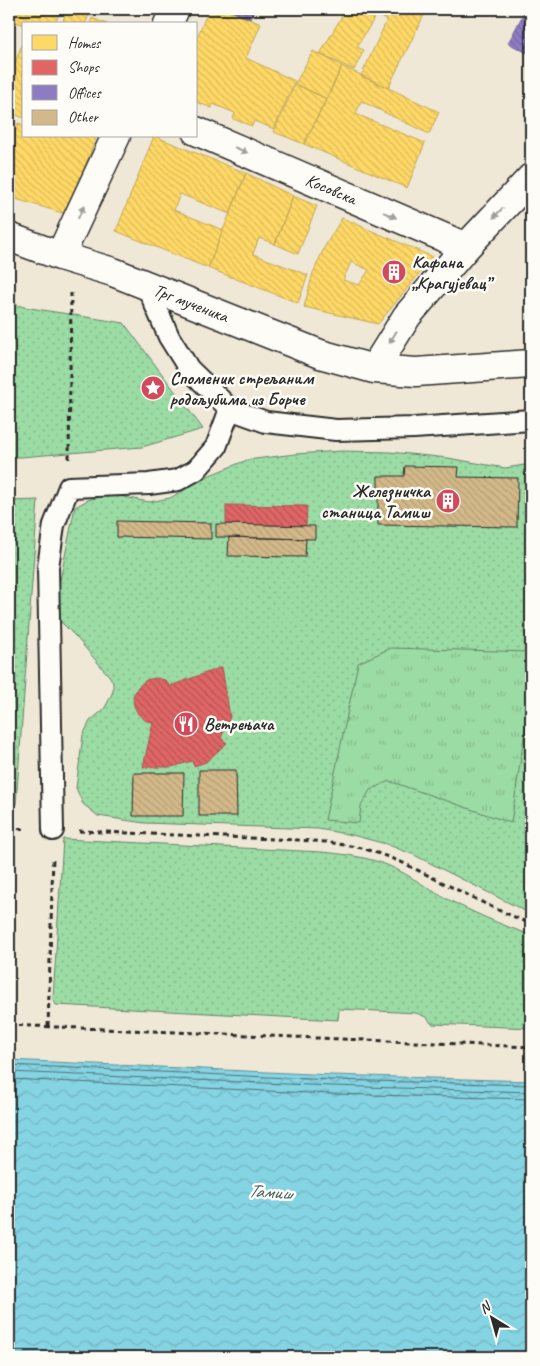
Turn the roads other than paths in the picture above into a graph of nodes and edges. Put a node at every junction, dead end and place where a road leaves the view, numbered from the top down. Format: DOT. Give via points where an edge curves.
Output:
graph roads {
  1 [pos="175,9"];
  2 [pos="169,22"];
  3 [pos="198,132"];
  4 [pos="115,138"];
  5 [pos="531,178"];
  6 [pos="9,238"];
  7 [pos="466,247"];
  8 [pos="66,257"];
  9 [pos="147,286"];
  10 [pos="531,364"];
  11 [pos="374,369"];
  12 [pos="230,409"];
  13 [pos="531,420"];
  14 [pos="53,830"];
  1 -- 2 [label="street"];
  3 -- 7 [label="street, Косовска, one-way"];
  8 -- 4 [label="street, one-way"];
  5 -- 7 [label="street, one-way"];
  6 -- 8 [label="street, Трг мученика"];
  7 -- 11 [label="street, one-way" via="407,316"];
  8 -- 9 [label="street, Трг мученика"];
  9 -- 11 [label="street, Трг мученика" via="320,354"];
  9 -- 12 [label="lane" via="169,336 189,369"];
  10 -- 11 [label="street, Трг мученика" via="416,372"];
  12 -- 13 [label="lane" via="266,422 336,430"];
  12 -- 14 [label="lane" via="216,447 196,470 178,480 69,487 54,526 48,567"];
}
